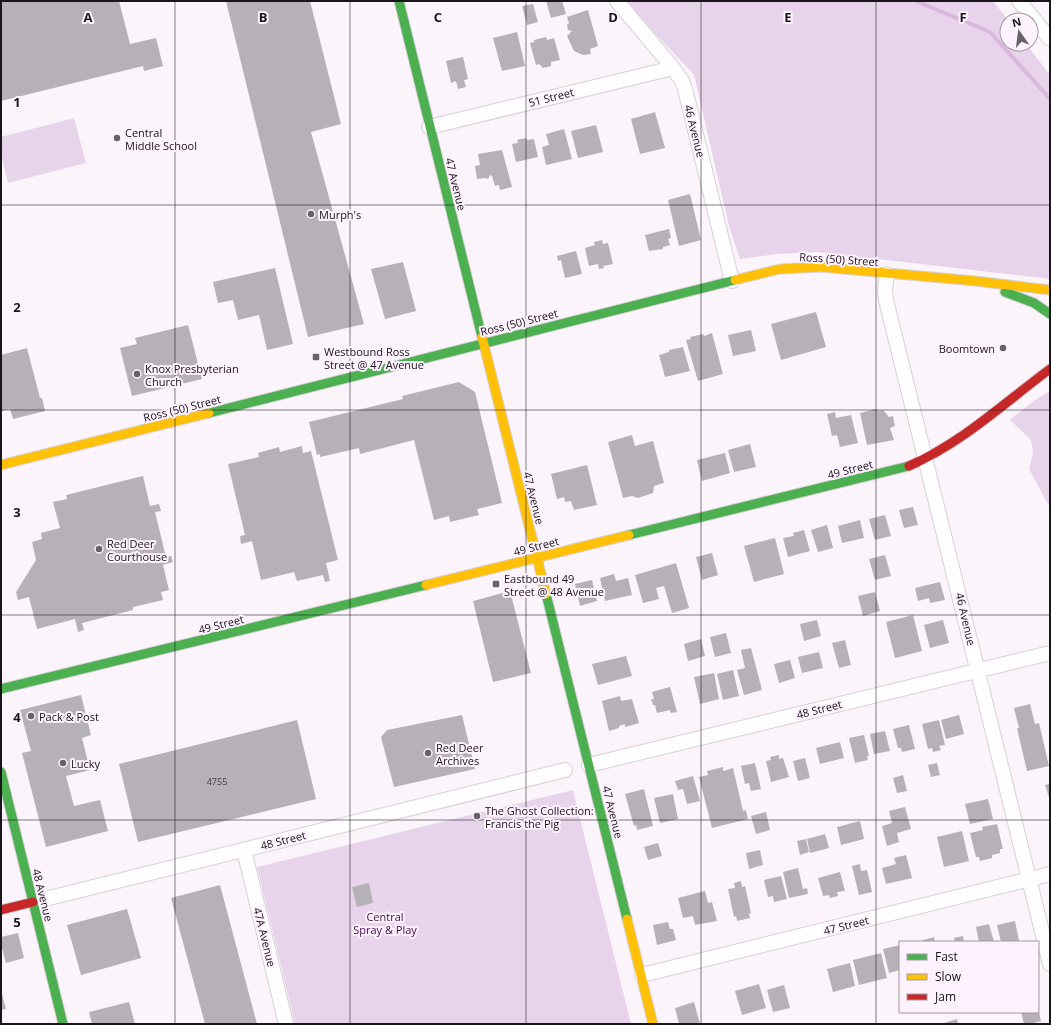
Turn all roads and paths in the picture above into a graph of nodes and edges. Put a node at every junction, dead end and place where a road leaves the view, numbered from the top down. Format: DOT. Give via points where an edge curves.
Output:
graph roads {
  1 [pos="399,1"];
  2 [pos="617,1"];
  3 [pos="1019,1"];
  4 [pos="1050,39"];
  5 [pos="673,68"];
  6 [pos="429,127"];
  7 [pos="887,274"];
  8 [pos="732,281"];
  9 [pos="975,281"];
  10 [pos="1050,290"];
  11 [pos="1050,314"];
  12 [pos="483,344"];
  13 [pos="1048,366"];
  14 [pos="925,459"];
  15 [pos="1,465"];
  16 [pos="537,558"];
  17 [pos="1050,653"];
  18 [pos="978,670"];
  19 [pos="1,690"];
  20 [pos="589,765"];
  21 [pos="565,770"];
  22 [pos="1,772"];
  23 [pos="244,850"];
  24 [pos="1050,874"];
  25 [pos="1029,879"];
  26 [pos="33,902"];
  27 [pos="1,910"];
  28 [pos="1050,964"];
  29 [pos="642,975"];
  30 [pos="63,1024"];
  31 [pos="286,1024"];
  32 [pos="653,1024"];
  1 -- 6 [label="main road, 47 Avenue"];
  2 -- 5 [label="street, 46 Avenue"];
  3 -- 4 [label="street"];
  5 -- 6 [label="street, 51 Street"];
  5 -- 8 [label="street, 46 Avenue" via="685,89"];
  6 -- 12 [label="main road, 47 Avenue"];
  7 -- 8 [label="main road, Ross (50) Street" via="802,267 780,269"];
  7 -- 9 [label="main road, Ross (50) Street"];
  7 -- 14 [label="street, 46 Avenue" via="886,300"];
  8 -- 12 [label="main road, Ross (50) Street"];
  9 -- 10 [label="main road, Ross (50) Street"];
  9 -- 11 [label="main road" via="1029,301"];
  12 -- 15 [label="main road, Ross (50) Street"];
  12 -- 16 [label="main road, 47 Avenue"];
  13 -- 14 [label="main road, 49 Street" via="958,440"];
  14 -- 16 [label="main road, 49 Street" via="884,473"];
  14 -- 18 [label="street, 46 Avenue"];
  16 -- 19 [label="main road, 49 Street"];
  16 -- 20 [label="main road, 47 Avenue"];
  17 -- 18 [label="street, 48 Street"];
  18 -- 20 [label="street, 48 Street"];
  18 -- 25 [label="street, 46 Avenue"];
  20 -- 29 [label="main road, 47 Avenue"];
  21 -- 23 [label="street, 48 Street"];
  22 -- 26 [label="main road, 48 Avenue"];
  23 -- 26 [label="street, 48 Street"];
  23 -- 31 [label="street, 47A Avenue"];
  24 -- 25 [label="street, 47 Street"];
  25 -- 28 [label="street, 46 Avenue"];
  25 -- 29 [label="street, 47 Street"];
  26 -- 27 [label="main road, 48 Street"];
  26 -- 30 [label="main road, 48 Avenue"];
  29 -- 32 [label="main road, 47 Avenue"];
}
